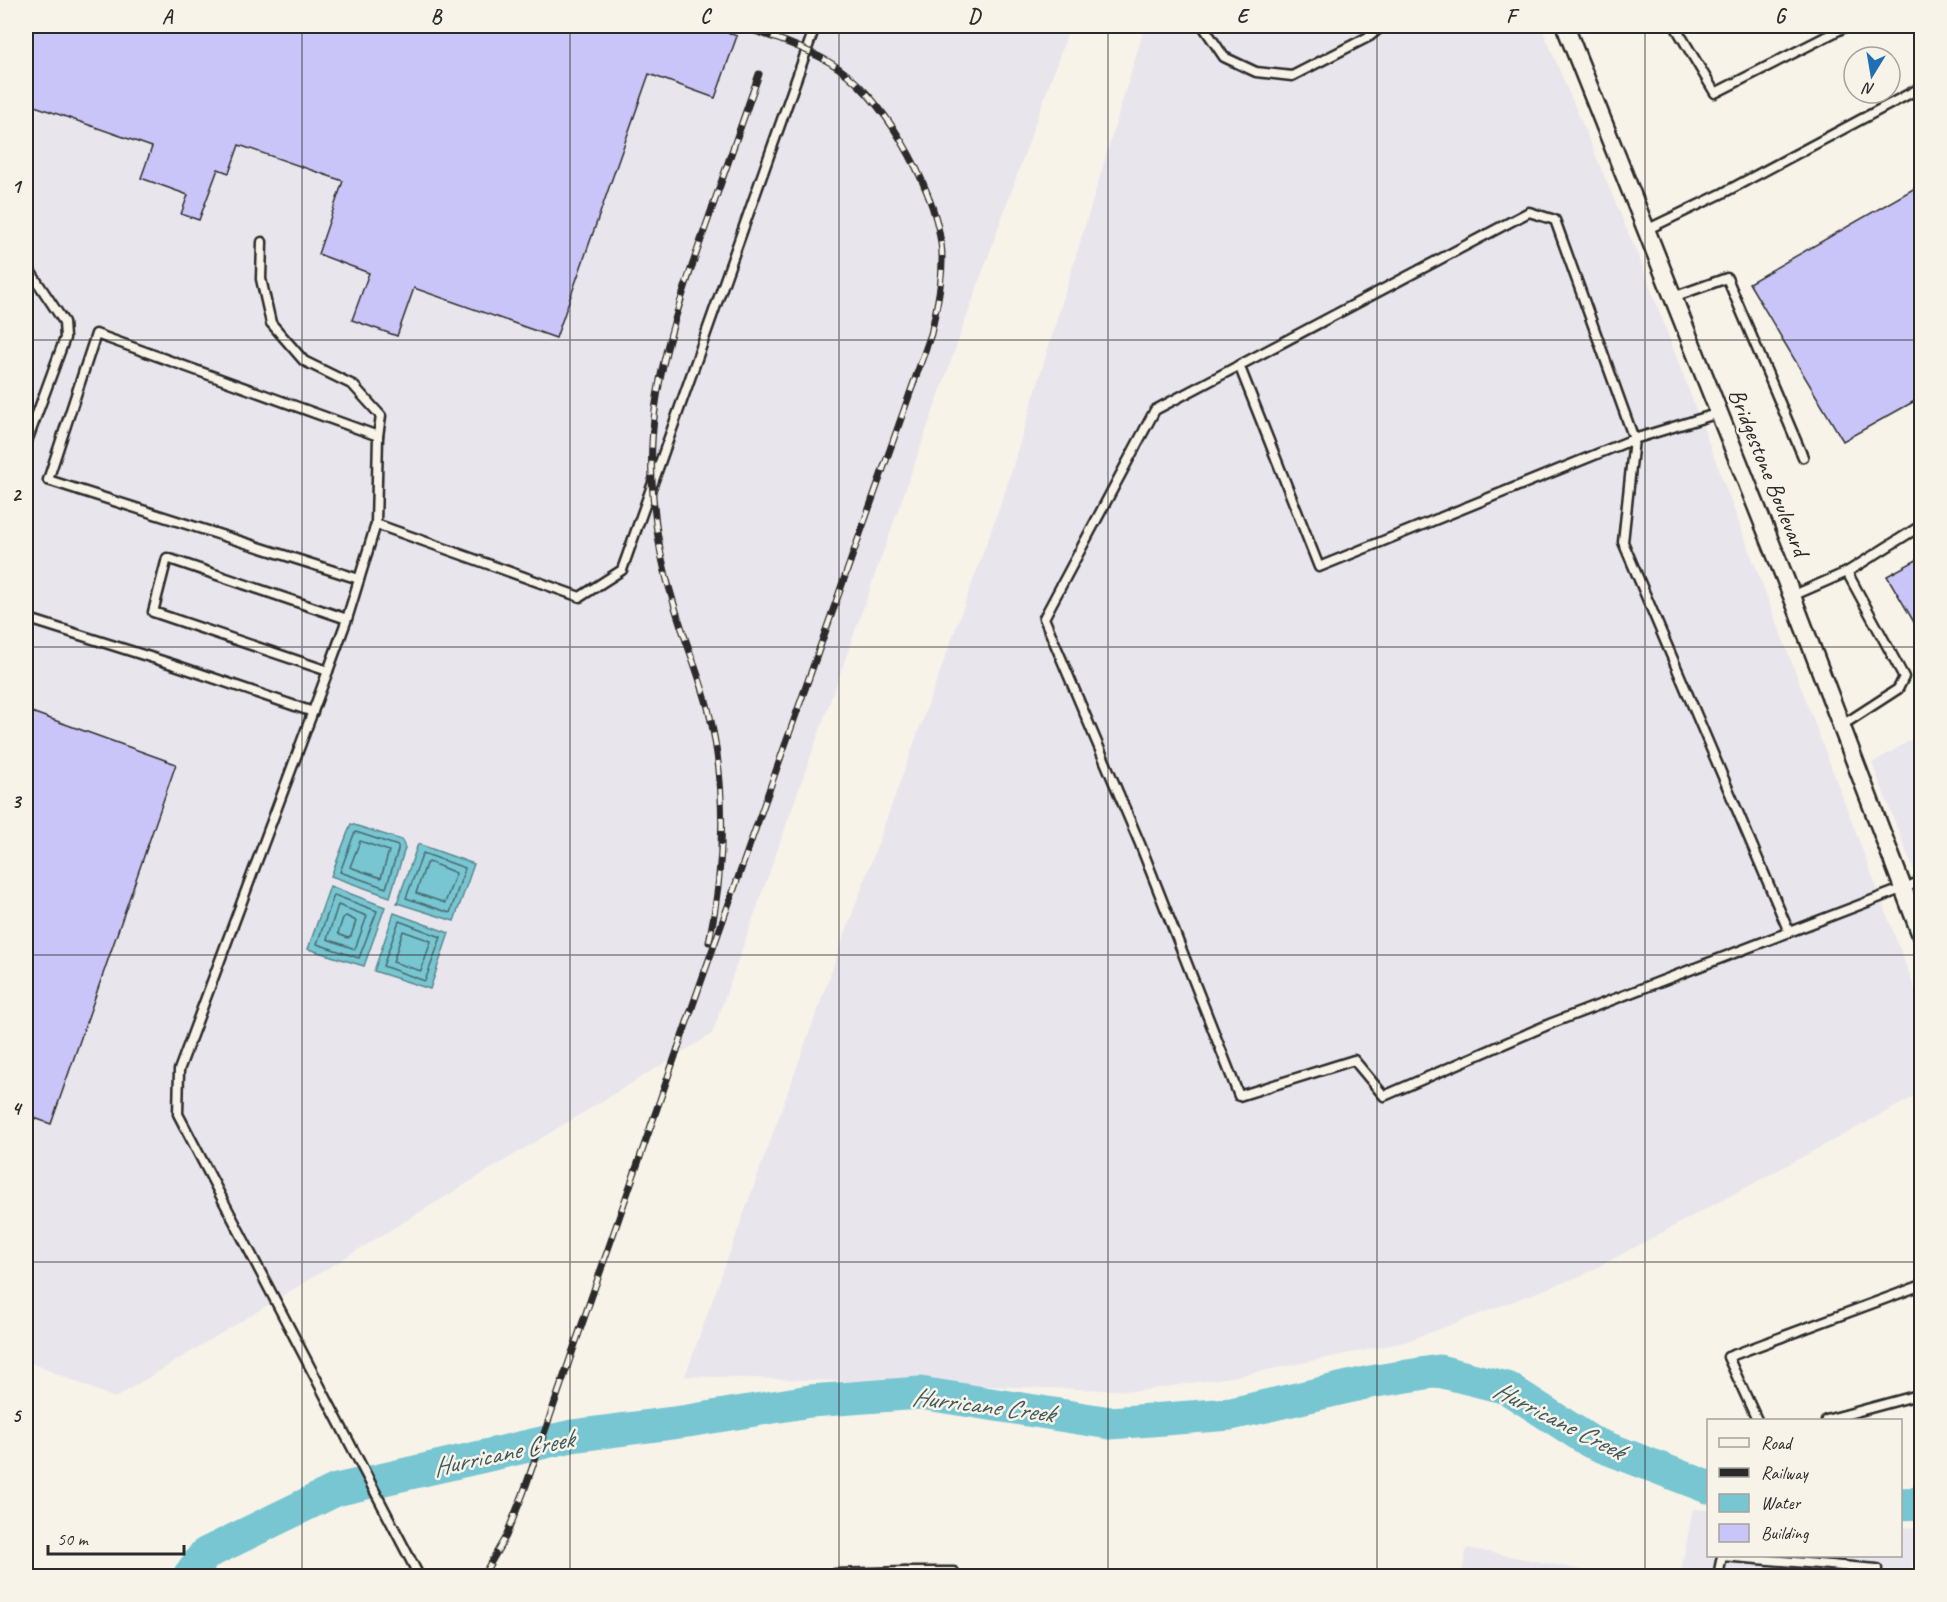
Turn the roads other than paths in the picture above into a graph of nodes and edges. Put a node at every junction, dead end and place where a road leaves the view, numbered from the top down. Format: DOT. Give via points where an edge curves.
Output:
graph roads {
  1 [pos="796,26"];
  2 [pos="1203,26"];
  3 [pos="1382,26"];
  4 [pos="1565,26"];
  5 [pos="1675,26"];
  6 [pos="1847,26"];
  7 [pos="814,29"];
  8 [pos="1922,87"];
  9 [pos="1646,230"];
  10 [pos="262,242"];
  11 [pos="26,265"];
  12 [pos="1673,297"];
  13 [pos="1239,365"];
  14 [pos="1719,413"];
  15 [pos="378,436"];
  16 [pos="1634,439"];
  17 [pos="26,444"];
  18 [pos="1803,458"];
  19 [pos="376,524"];
  20 [pos="1922,525"];
  21 [pos="1847,572"];
  22 [pos="359,579"];
  23 [pos="1792,596"];
  24 [pos="26,618"];
  25 [pos="347,619"];
  26 [pos="328,671"];
  27 [pos="313,712"];
  28 [pos="1841,726"];
  29 [pos="1922,881"];
  30 [pos="1902,888"];
  31 [pos="1789,932"];
  32 [pos="1922,938"];
  33 [pos="1922,1285"];
  34 [pos="1922,1394"];
  35 [pos="1757,1419"];
  36 [pos="1830,1419"];
  37 [pos="1722,1557"];
  38 [pos="1734,1557"];
  39 [pos="954,1572"];
  40 [pos="905,1574"];
  41 [pos="419,1576"];
  42 [pos="836,1576"];
  43 [pos="1718,1576"];
  44 [pos="1876,1576"];
  1 -- 7 [label="lane"];
  2 -- 3 [label="lane" via="1224,57 1256,72 1292,76 1371,36"];
  4 -- 9 [label="street, Bridgestone Boulevard"];
  5 -- 6 [label="lane" via="1715,93"];
  7 -- 19 [label="lane" via="622,570 580,597"];
  8 -- 9 [label="lane"];
  9 -- 12 [label="street, Bridgestone Boulevard"];
  10 -- 15 [label="lane" via="261,279 270,323 304,361 352,385 381,416"];
  11 -- 17 [label="lane" via="64,322 65,338"];
  12 -- 14 [label="street, Bridgestone Boulevard"];
  12 -- 18 [label="lane" via="1727,278"];
  13 -- 16 [label="lane" via="1319,567"];
  13 -- 16 [label="lane" via="1529,212 1555,220"];
  13 -- 31 [label="lane" via="1155,410 1044,618 1140,844 1239,1096 1354,1060 1384,1096 1552,1023"];
  14 -- 16 [label="lane"];
  14 -- 23 [label="street, Bridgestone Boulevard"];
  15 -- 19 [label="lane"];
  15 -- 22 [label="lane" via="96,334 48,480"];
  16 -- 31 [label="lane" via="1623,542"];
  19 -- 22 [label="lane"];
  20 -- 21 [label="lane"];
  21 -- 23 [label="lane"];
  21 -- 28 [label="lane" via="1904,677 1898,689"];
  22 -- 25 [label="lane"];
  23 -- 28 [label="street, Bridgestone Boulevard"];
  24 -- 27 [label="lane"];
  25 -- 26 [label="lane"];
  25 -- 26 [label="lane" via="167,558 153,612"];
  26 -- 27 [label="lane"];
  27 -- 41 [label="lane" via="179,1070 178,1114"];
  28 -- 30 [label="street, Bridgestone Boulevard"];
  29 -- 30 [label="lane"];
  30 -- 31 [label="lane"];
  30 -- 32 [label="street, Bridgestone Boulevard"];
  33 -- 35 [label="lane" via="1728,1357"];
  34 -- 36 [label="lane"];
  37 -- 43 [label="lane"];
  38 -- 44 [label="lane" via="1877,1569"];
  39 -- 40 [label="lane"];
  40 -- 42 [label="lane"];
}
